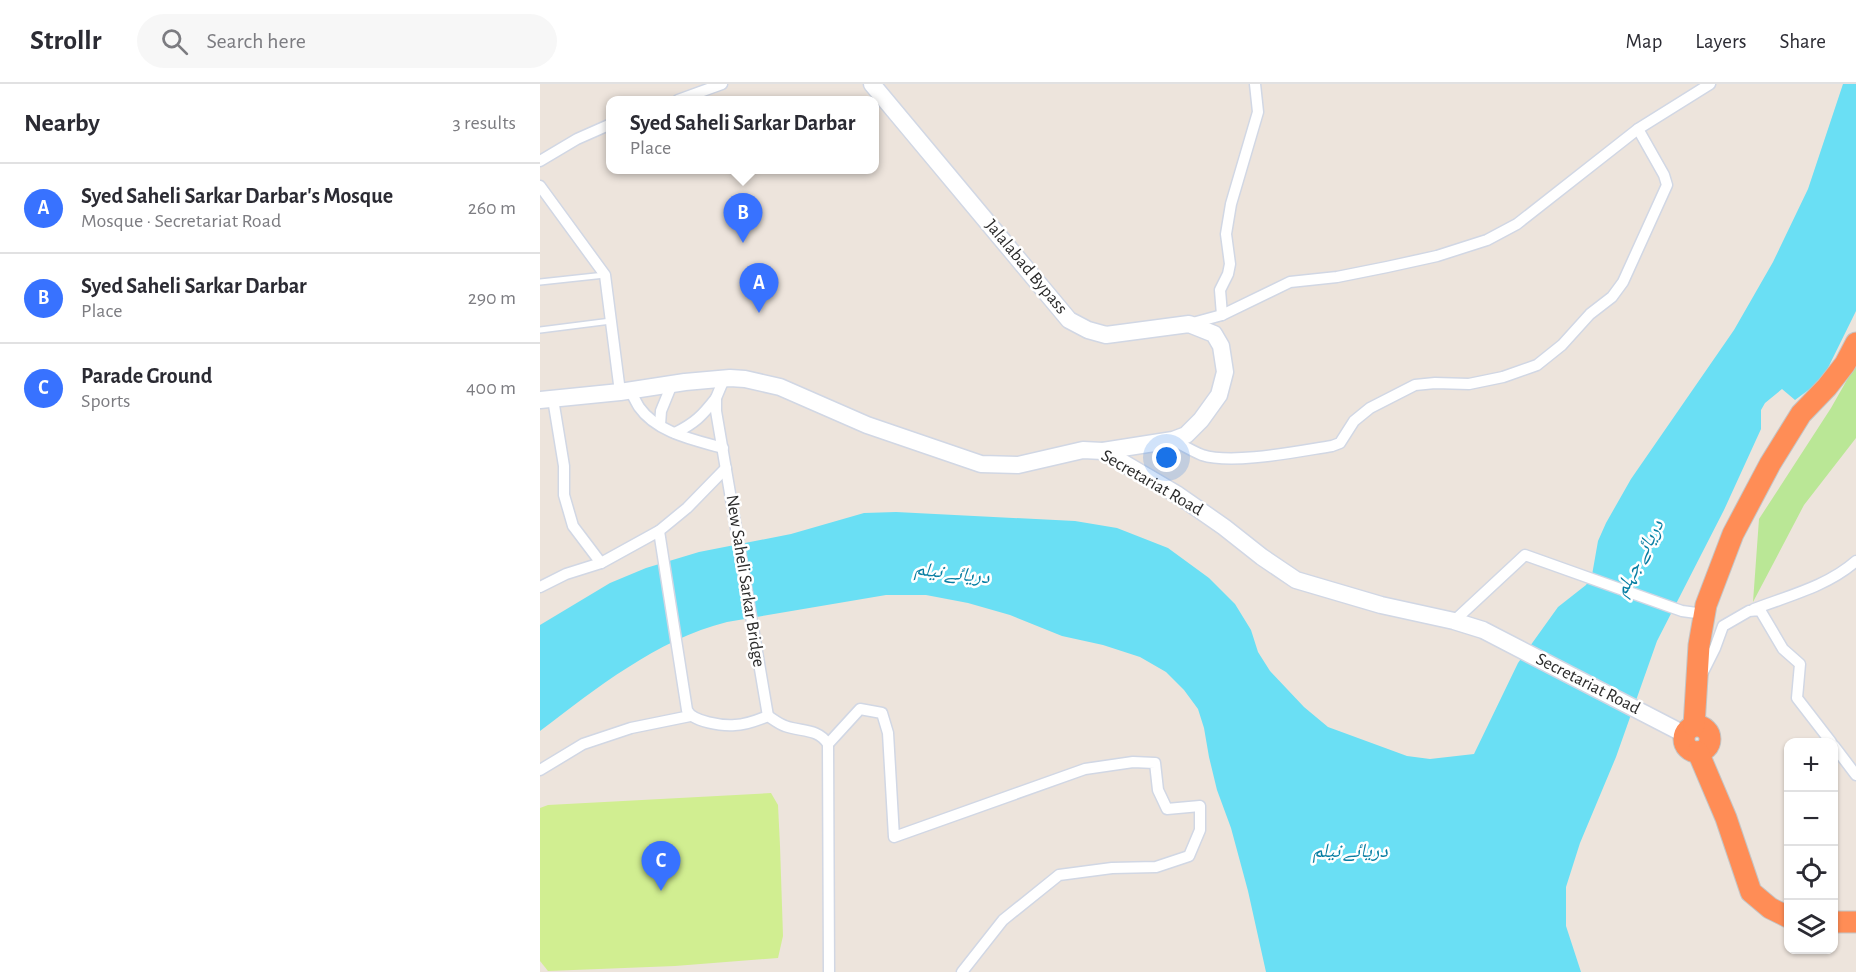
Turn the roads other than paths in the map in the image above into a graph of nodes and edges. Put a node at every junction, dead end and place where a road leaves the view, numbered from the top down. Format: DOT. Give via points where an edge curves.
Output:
graph roads {
  1 [pos="722,84"];
  2 [pos="872,84"];
  3 [pos="1255,84"];
  4 [pos="1710,84"];
  5 [pos="689,96"];
  6 [pos="606,126"];
  7 [pos="1638,129"];
  8 [pos="540,161"];
  9 [pos="540,186"];
  10 [pos="605,275"];
  11 [pos="540,282"];
  12 [pos="1222,315"];
  13 [pos="611,321"];
  14 [pos="1189,324"];
  15 [pos="540,330"];
  16 [pos="1856,344"];
  17 [pos="724,379"];
  18 [pos="672,384"];
  19 [pos="625,391"];
  20 [pos="716,398"];
  21 [pos="547,399"];
  22 [pos="660,425"];
  23 [pos="675,433"];
  24 [pos="1173,440"];
  25 [pos="723,448"];
  26 [pos="1103,451"];
  27 [pos="726,468"];
  28 [pos="659,534"];
  29 [pos="1856,561"];
  30 [pos="601,563"];
  31 [pos="540,587"];
  32 [pos="1754,611"];
  33 [pos="1704,614"];
  34 [pos="1454,621"];
  35 [pos="1697,683"];
  36 [pos="690,716"];
  37 [pos="768,716"];
  38 [pos="1684,729"];
  39 [pos="1827,738"];
  40 [pos="828,744"];
  41 [pos="1838,752"];
  42 [pos="540,770"];
  43 [pos="1856,775"];
  44 [pos="1784,915"];
  45 [pos="1838,922"];
  46 [pos="1856,922"];
  47 [pos="830,972"];
  48 [pos="962,972"];
  1 -- 5 [label="street"];
  2 -- 14 [label="main road, Jalalabad Bypass" via="1069,320 1106,335"];
  3 -- 12 [label="street" via="1258,112 1226,234 1230,264 1220,290"];
  4 -- 7 [label="street"];
  6 -- 8 [label="street"];
  7 -- 12 [label="street" via="1517,224 1487,240 1387,267 1290,282"];
  7 -- 24 [label="street" via="1664,175 1666,186 1623,282 1612,297 1537,365 1469,384 1415,385 1370,408 1354,421 1340,443 1332,446 1229,458 1203,455"];
  9 -- 10 [label="street"];
  10 -- 11 [label="lane"];
  10 -- 13 [label="street"];
  12 -- 14 [label="street"];
  13 -- 15 [label="lane"];
  13 -- 19 [label="street"];
  14 -- 24 [label="main road" via="1214,334 1221,346 1225,372 1219,395 1201,420 1186,435"];
  16 -- 33 [label="highway" via="1827,387 1801,414 1770,465 1733,534"];
  17 -- 18 [label="main road, Secretariat Road"];
  17 -- 20 [label="street"];
  17 -- 26 [label="main road, Secretariat Road" via="765,382 867,425 981,464 1018,465 1083,450"];
  18 -- 19 [label="main road, Secretariat Road"];
  18 -- 22 [label="street"];
  19 -- 21 [label="main road, Secretariat Road"];
  19 -- 22 [label="street"];
  20 -- 23 [label="street" via="693,424"];
  20 -- 25 [label="street, New Saheli Sarkar Bridge"];
  21 -- 30 [label="street" via="564,466 564,495 573,526"];
  22 -- 23 [label="street"];
  23 -- 25 [label="street"];
  24 -- 26 [label="main road"];
  25 -- 27 [label="street, New Saheli Sarkar Bridge"];
  26 -- 34 [label="main road, Secretariat Road" via="1178,495 1296,580"];
  27 -- 28 [label="street"];
  27 -- 37 [label="street, New Saheli Sarkar Bridge"];
  28 -- 30 [label="street"];
  28 -- 36 [label="street"];
  29 -- 32 [label="street" via="1816,585"];
  30 -- 31 [label="street"];
  32 -- 35 [label="street" via="1723,626"];
  32 -- 39 [label="street" via="1783,649 1800,664 1797,699"];
  33 -- 34 [label="street" via="1682,611 1525,555"];
  33 -- 35 [label="highway"];
  34 -- 38 [label="main road, Secretariat Road" via="1483,630"];
  35 -- 38 [label="highway"];
  36 -- 37 [label="street" via="735,725"];
  36 -- 42 [label="street" via="631,728 583,744"];
  37 -- 40 [label="street" via="782,726 816,732"];
  38 -- 44 [label="highway" via="1703,726 1711,737 1709,746 1698,752 1751,892"];
  40 -- 47 [label="street"];
  40 -- 48 [label="street" via="860,709 882,713 888,733 894,837 1085,769 1133,762 1155,763 1158,790 1167,809 1200,806 1200,830 1189,856 1156,867 1059,875 1003,920"];
  41 -- 43 [label="street"];
  45 -- 46 [label="highway"];
}
